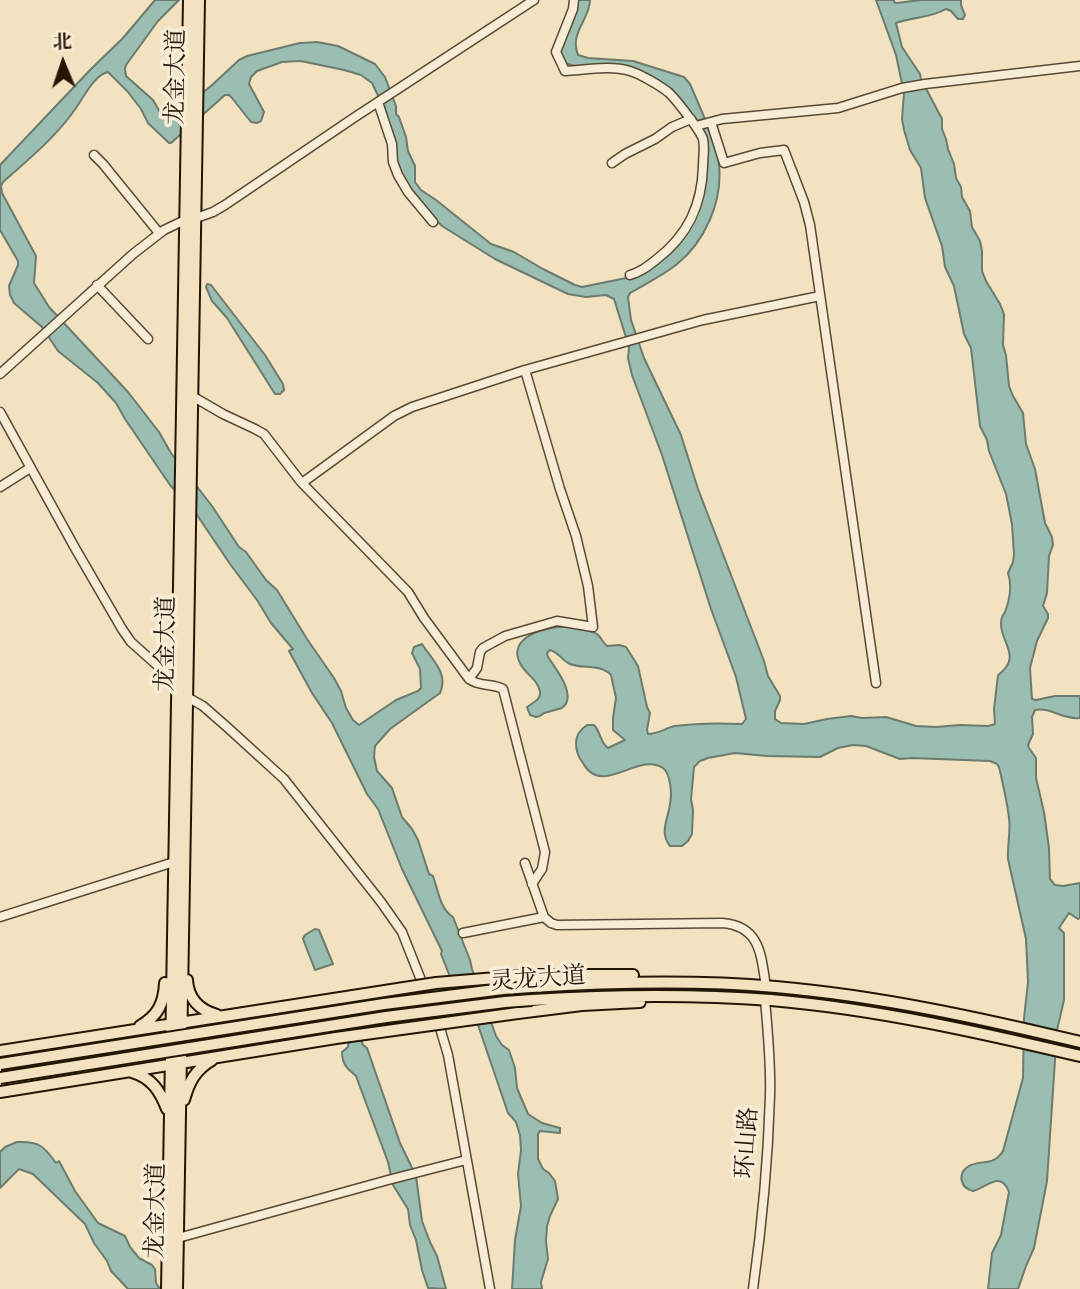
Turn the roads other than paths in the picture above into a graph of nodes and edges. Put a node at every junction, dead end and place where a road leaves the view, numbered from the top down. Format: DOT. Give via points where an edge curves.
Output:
graph roads {
  1 [pos="189,0"];
  2 [pos="200,0"];
  3 [pos="534,0"];
  4 [pos="574,0"];
  5 [pos="1080,66"];
  6 [pos="379,102"];
  7 [pos="693,122"];
  8 [pos="711,122"];
  9 [pos="94,155"];
  10 [pos="612,163"];
  11 [pos="191,219"];
  12 [pos="433,222"];
  13 [pos="159,233"];
  14 [pos="630,275"];
  15 [pos="97,285"];
  16 [pos="820,296"];
  17 [pos="148,339"];
  18 [pos="525,370"];
  19 [pos="0,374"];
  20 [pos="192,396"];
  21 [pos="0,412"];
  22 [pos="186,455"];
  23 [pos="30,468"];
  24 [pos="302,483"];
  25 [pos="0,486"];
  26 [pos="185,505"];
  27 [pos="470,679"];
  28 [pos="177,683"];
  29 [pos="876,683"];
  30 [pos="187,697"];
  31 [pos="174,862"];
  32 [pos="525,863"];
  33 [pos="532,884"];
  34 [pos="178,909"];
  35 [pos="0,917"];
  36 [pos="544,917"];
  37 [pos="463,933"];
  38 [pos="744,985"];
  39 [pos="766,986"];
  40 [pos="730,998"];
  41 [pos="765,1000"];
  42 [pos="227,1015"];
  43 [pos="176,1023"];
  44 [pos="133,1030"];
  45 [pos="1080,1042"];
  46 [pos="0,1051"];
  47 [pos="226,1056"];
  48 [pos="1080,1056"];
  49 [pos="0,1064"];
  50 [pos="176,1064"];
  51 [pos="125,1072"];
  52 [pos="0,1078"];
  53 [pos="0,1091"];
  54 [pos="174,1120"];
  55 [pos="467,1160"];
  56 [pos="178,1238"];
  57 [pos="167,1289"];
  58 [pos="177,1289"];
  59 [pos="490,1289"];
  60 [pos="753,1289"];
  1 -- 11 [label="main road, 龙金大道"];
  2 -- 11 [label="main road, 龙金大道"];
  3 -- 6 [label="street"];
  4 -- 7 [label="street" via="556,52 565,71 632,72 669,93"];
  5 -- 8 [label="street" via="925,84 838,108"];
  6 -- 11 [label="street" via="213,212"];
  6 -- 12 [label="street" via="398,175"];
  7 -- 8 [label="street"];
  7 -- 10 [label="street" via="672,127"];
  7 -- 14 [label="street" via="703,142 700,196 693,216 670,250"];
  8 -- 16 [label="street" via="724,163 784,150 806,210"];
  9 -- 13 [label="street"];
  11 -- 13 [label="street"];
  11 -- 20 [label="main road, 龙金大道"];
  11 -- 22 [label="main road, 龙金大道"];
  13 -- 15 [label="street"];
  15 -- 17 [label="street"];
  15 -- 19 [label="street"];
  16 -- 18 [label="street" via="703,320"];
  16 -- 29 [label="street"];
  18 -- 24 [label="street" via="399,412"];
  18 -- 27 [label="street" via="576,536 589,586 593,628 557,621 505,636 483,648"];
  20 -- 22 [label="main road, 龙金大道"];
  20 -- 24 [label="street" via="261,432"];
  21 -- 23 [label="street"];
  22 -- 26 [label="main road, 龙金大道"];
  23 -- 25 [label="street"];
  23 -- 28 [label="street" via="122,629"];
  24 -- 27 [label="street" via="408,592"];
  26 -- 28 [label="main road, 龙金大道"];
  26 -- 30 [label="main road, 龙金大道"];
  27 -- 33 [label="street" via="499,686 505,694 545,852 542,869"];
  28 -- 31 [label="main road, 龙金大道"];
  30 -- 34 [label="main road, 龙金大道"];
  30 -- 55 [label="street" via="284,779 402,932 446,1044"];
  31 -- 34 [label="main road, 龙金大道"];
  31 -- 35 [label="street"];
  32 -- 33 [label="street"];
  33 -- 36 [label="street"];
  34 -- 42 [label="main road" via="188,928 189,993 202,1009"];
  34 -- 43 [label="main road, 龙金大道"];
  34 -- 44 [label="main road" via="168,937 163,1002 150,1020"];
  36 -- 37 [label="street"];
  36 -- 39 [label="street" via="557,925 737,926 757,945"];
  38 -- 39 [label="main road, 灵龙大道"];
  38 -- 42 [label="main road, bridge" via="645,976 533,975 436,983"];
  38 -- 49 [label="main road, 灵龙大道, bridge" via="624,982 503,989"];
  39 -- 45 [label="main road, 灵龙大道" via="878,1001"];
  40 -- 41 [label="main road, 灵龙大道"];
  40 -- 47 [label="main road, bridge" via="582,1005"];
  40 -- 52 [label="main road, 灵龙大道, bridge" via="625,995 505,1002"];
  41 -- 48 [label="main road, 灵龙大道" via="921,1021"];
  41 -- 60 [label="street, 环山路" via="771,1094"];
  42 -- 43 [label="main road"];
  43 -- 44 [label="main road"];
  43 -- 50 [label="main road, 龙金大道"];
  44 -- 46 [label="main road"];
  47 -- 50 [label="main road"];
  47 -- 54 [label="main road" via="206,1064 194,1076"];
  50 -- 51 [label="main road"];
  50 -- 54 [label="main road, 龙金大道"];
  51 -- 53 [label="main road"];
  51 -- 54 [label="main road" via="153,1084"];
  54 -- 56 [label="main road, 龙金大道"];
  54 -- 57 [label="main road, 龙金大道"];
  55 -- 56 [label="street"];
  55 -- 59 [label="street"];
  56 -- 58 [label="main road, 龙金大道"];
}
